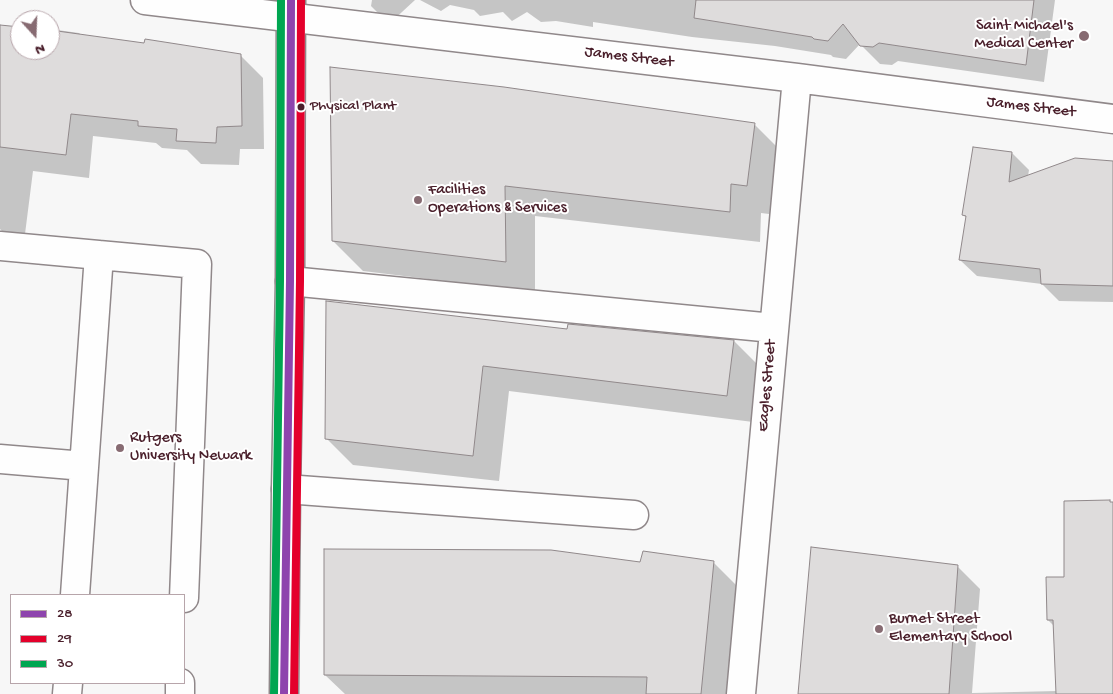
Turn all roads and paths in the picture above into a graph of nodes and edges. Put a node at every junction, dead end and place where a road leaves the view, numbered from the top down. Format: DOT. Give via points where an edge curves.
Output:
graph roads {
  1 [pos="145,0"];
  2 [pos="291,9"];
  3 [pos="797,78"];
  4 [pos="1113,119"];
  5 [pos="0,246"];
  6 [pos="99,255"];
  7 [pos="290,281"];
  8 [pos="773,328"];
  9 [pos="0,459"];
  10 [pos="84,466"];
  11 [pos="286,489"];
  12 [pos="634,515"];
  13 [pos="75,594"];
  14 [pos="184,594"];
  15 [pos="284,694"];
  16 [pos="741,694"];
  1 -- 2 [label="street, James Street"];
  2 -- 3 [label="street, James Street"];
  2 -- 7 [label="street"];
  3 -- 4 [label="street, James Street"];
  3 -- 8 [label="street, Eagles Street"];
  5 -- 6 [label="street"];
  6 -- 10 [label="street"];
  6 -- 14 [label="street" via="197,264"];
  7 -- 8 [label="street"];
  7 -- 11 [label="street"];
  8 -- 16 [label="street, Eagles Street"];
  9 -- 10 [label="street"];
  10 -- 13 [label="street"];
  11 -- 12 [label="street"];
  11 -- 15 [label="street"];
}
